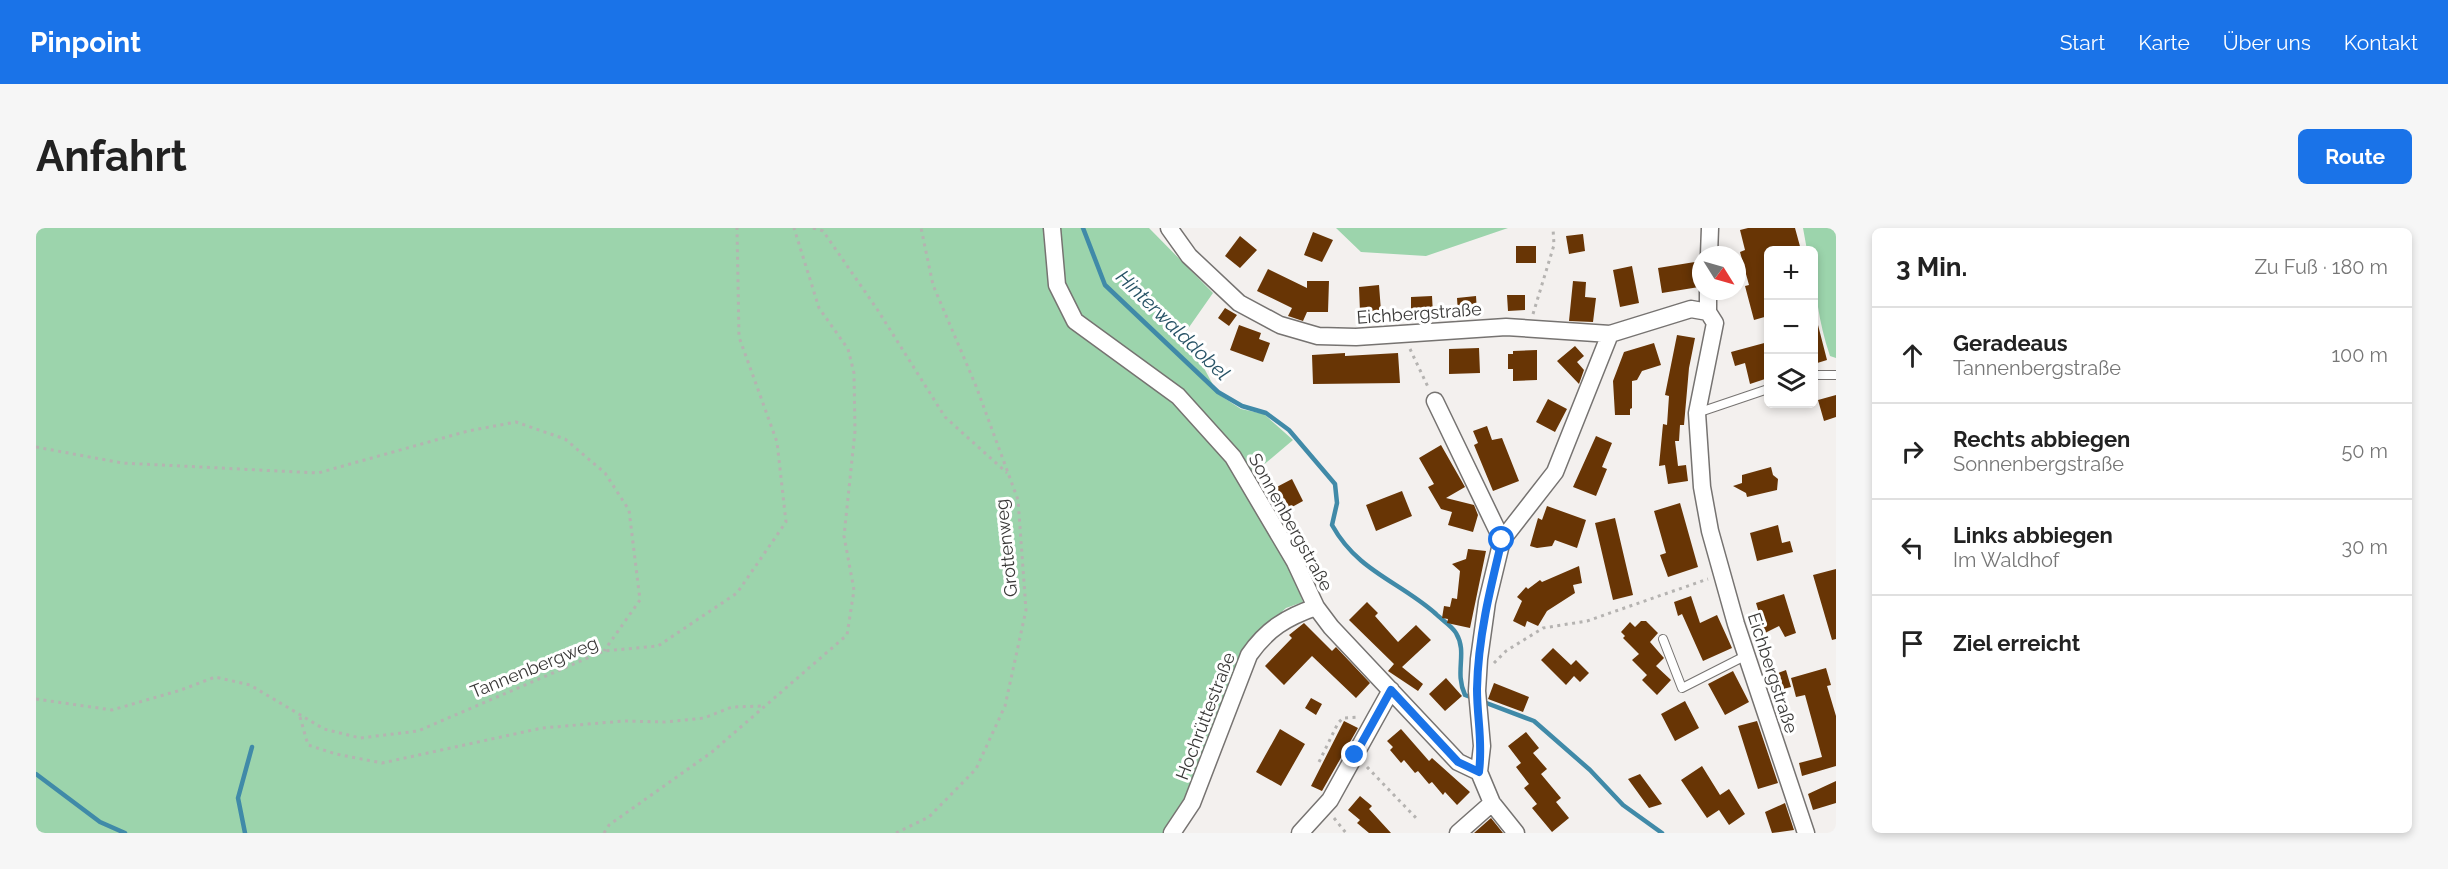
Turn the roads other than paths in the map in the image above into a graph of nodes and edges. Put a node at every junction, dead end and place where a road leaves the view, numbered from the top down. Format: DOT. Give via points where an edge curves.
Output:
graph roads {
  1 [pos="1052,228"];
  2 [pos="1170,228"];
  3 [pos="1710,228"];
  4 [pos="1709,246"];
  5 [pos="1708,300"];
  6 [pos="1708,312"];
  7 [pos="1610,334"];
  8 [pos="1818,375"];
  9 [pos="1836,375"];
  10 [pos="1764,389"];
  11 [pos="1435,401"];
  12 [pos="1697,413"];
  13 [pos="1502,540"];
  14 [pos="1316,607"];
  15 [pos="1663,639"];
  16 [pos="1747,655"];
  17 [pos="1391,690"];
  18 [pos="1479,772"];
  19 [pos="1492,803"];
  20 [pos="1172,833"];
  21 [pos="1300,833"];
  22 [pos="1458,833"];
  23 [pos="1516,833"];
  24 [pos="1806,833"];
  1 -- 14 [label="street, Sonnenbergstraße" via="1057,285 1076,321 1178,396 1233,457 1295,562"];
  2 -- 7 [label="street, Eichbergstraße" via="1189,256 1239,303 1280,325 1318,336 1356,338 1528,327"];
  3 -- 4 [label="street"];
  5 -- 6 [label="street, Eichbergstraße"];
  6 -- 7 [label="street, Eichbergstraße" via="1691,309"];
  6 -- 12 [label="street, Eichbergstraße" via="1715,323"];
  7 -- 13 [label="street" via="1556,472"];
  8 -- 9 [label="lane"];
  10 -- 12 [label="lane"];
  11 -- 13 [label="street"];
  12 -- 16 [label="street, Eichbergstraße" via="1702,487 1721,574"];
  13 -- 18 [label="street" via="1487,602 1478,672 1482,746"];
  14 -- 17 [label="street, Sonnenbergstraße"];
  14 -- 20 [label="street, Hochrüttestraße" via="1287,617 1249,655 1192,803"];
  15 -- 16 [label="lane" via="1682,688"];
  16 -- 24 [label="street, Eichbergstraße"];
  17 -- 18 [label="street, Sonnenbergstraße" via="1458,762"];
  17 -- 21 [label="street" via="1330,800"];
  18 -- 19 [label="street"];
  19 -- 22 [label="street"];
  19 -- 23 [label="street"];
}
